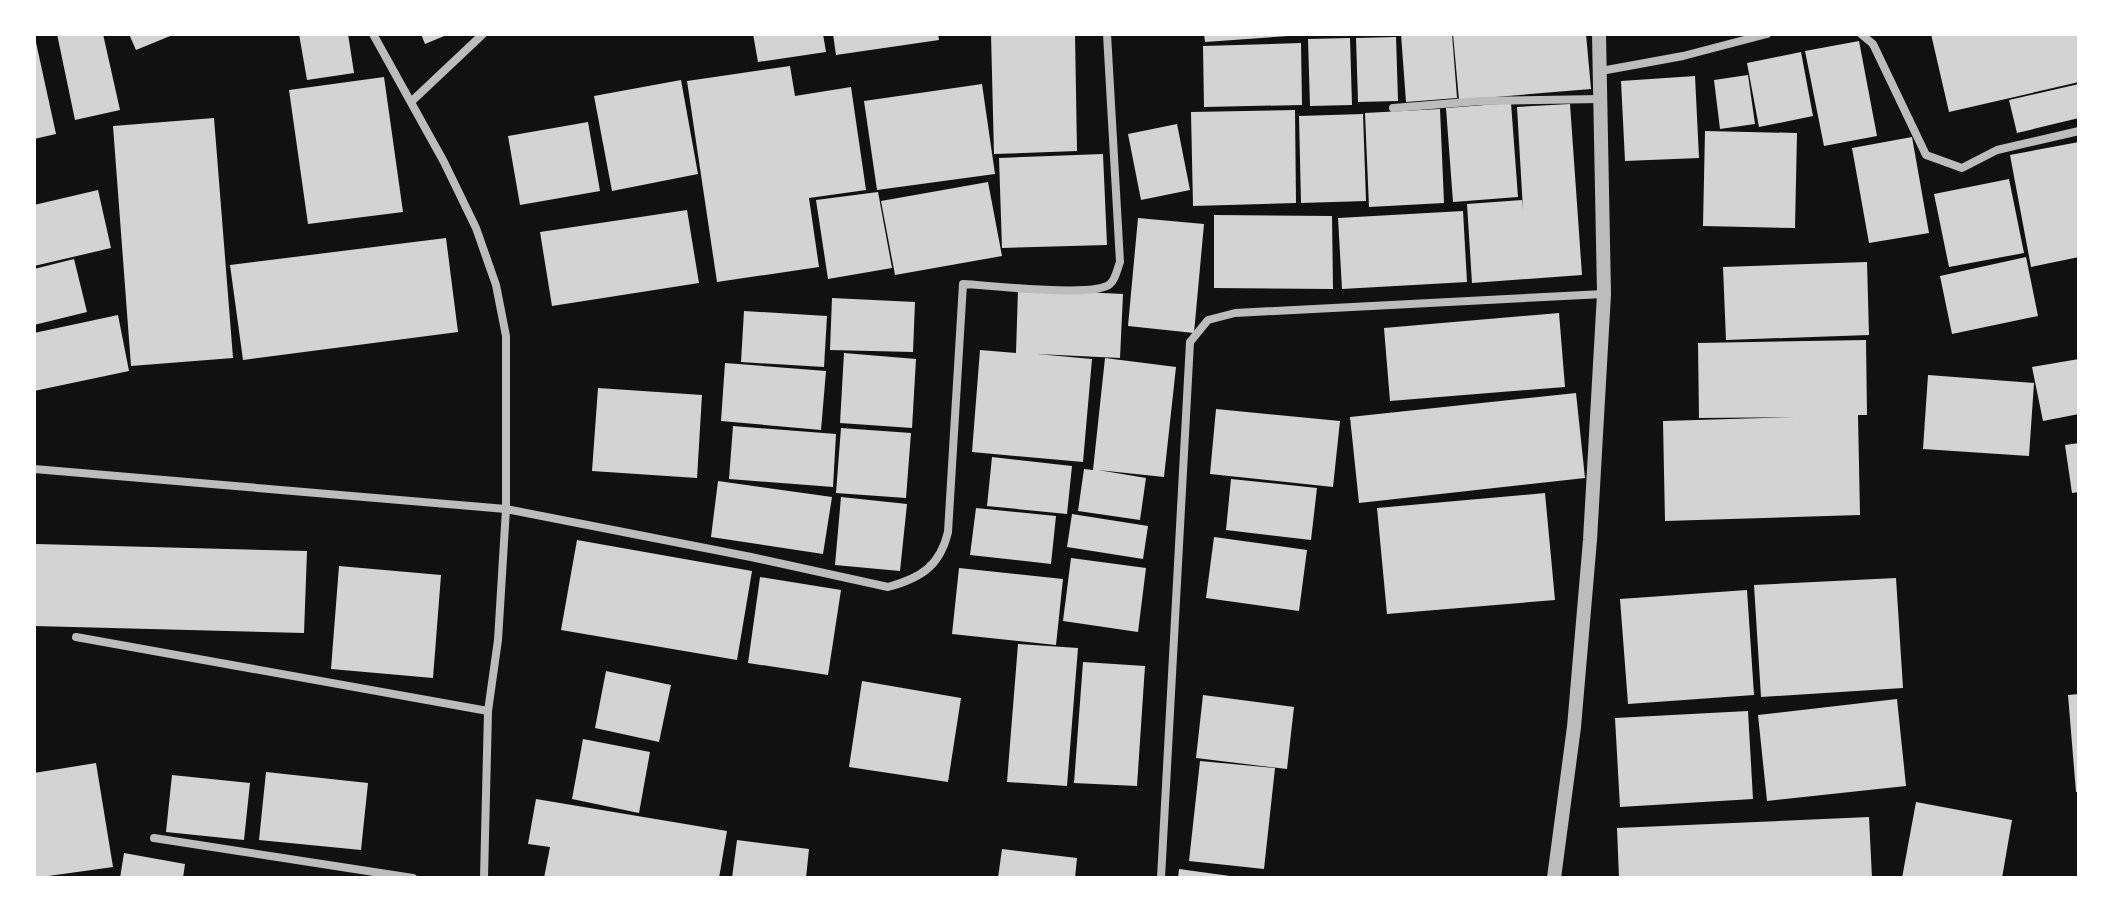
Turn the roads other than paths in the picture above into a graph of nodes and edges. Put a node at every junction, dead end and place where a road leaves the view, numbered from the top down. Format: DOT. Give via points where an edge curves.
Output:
graph roads {
  1 [pos="373,34"];
  2 [pos="483,34"];
  3 [pos="1107,34"];
  4 [pos="1599,34"];
  5 [pos="1767,34"];
  6 [pos="1861,34"];
  7 [pos="1601,71"];
  8 [pos="1601,99"];
  9 [pos="412,101"];
  10 [pos="1393,108"];
  11 [pos="2079,131"];
  12 [pos="1604,294"];
  13 [pos="34,469"];
  14 [pos="506,509"];
  15 [pos="76,637"];
  16 [pos="488,711"];
  17 [pos="154,838"];
  18 [pos="413,878"];
  19 [pos="484,878"];
  20 [pos="1161,878"];
  21 [pos="1554,878"];
  1 -- 9 [label="street"];
  2 -- 9 [label="street"];
  3 -- 14 [label="street" via="1120,262 1115,278 1109,286 1087,291 963,284 948,532 934,564 888,587"];
  4 -- 7 [label="street"];
  5 -- 7 [label="street"];
  6 -- 11 [label="street" via="1873,44 1926,155 1962,168 1997,150"];
  7 -- 8 [label="street"];
  8 -- 10 [label="street"];
  8 -- 12 [label="street"];
  9 -- 14 [label="street" via="476,228 496,285 506,336"];
  12 -- 20 [label="street" via="1235,313 1208,320 1190,342"];
  12 -- 21 [label="street" via="1574,727"];
  13 -- 14 [label="street"];
  14 -- 16 [label="street"];
  15 -- 16 [label="street"];
  16 -- 19 [label="street"];
  17 -- 18 [label="street"];
}
